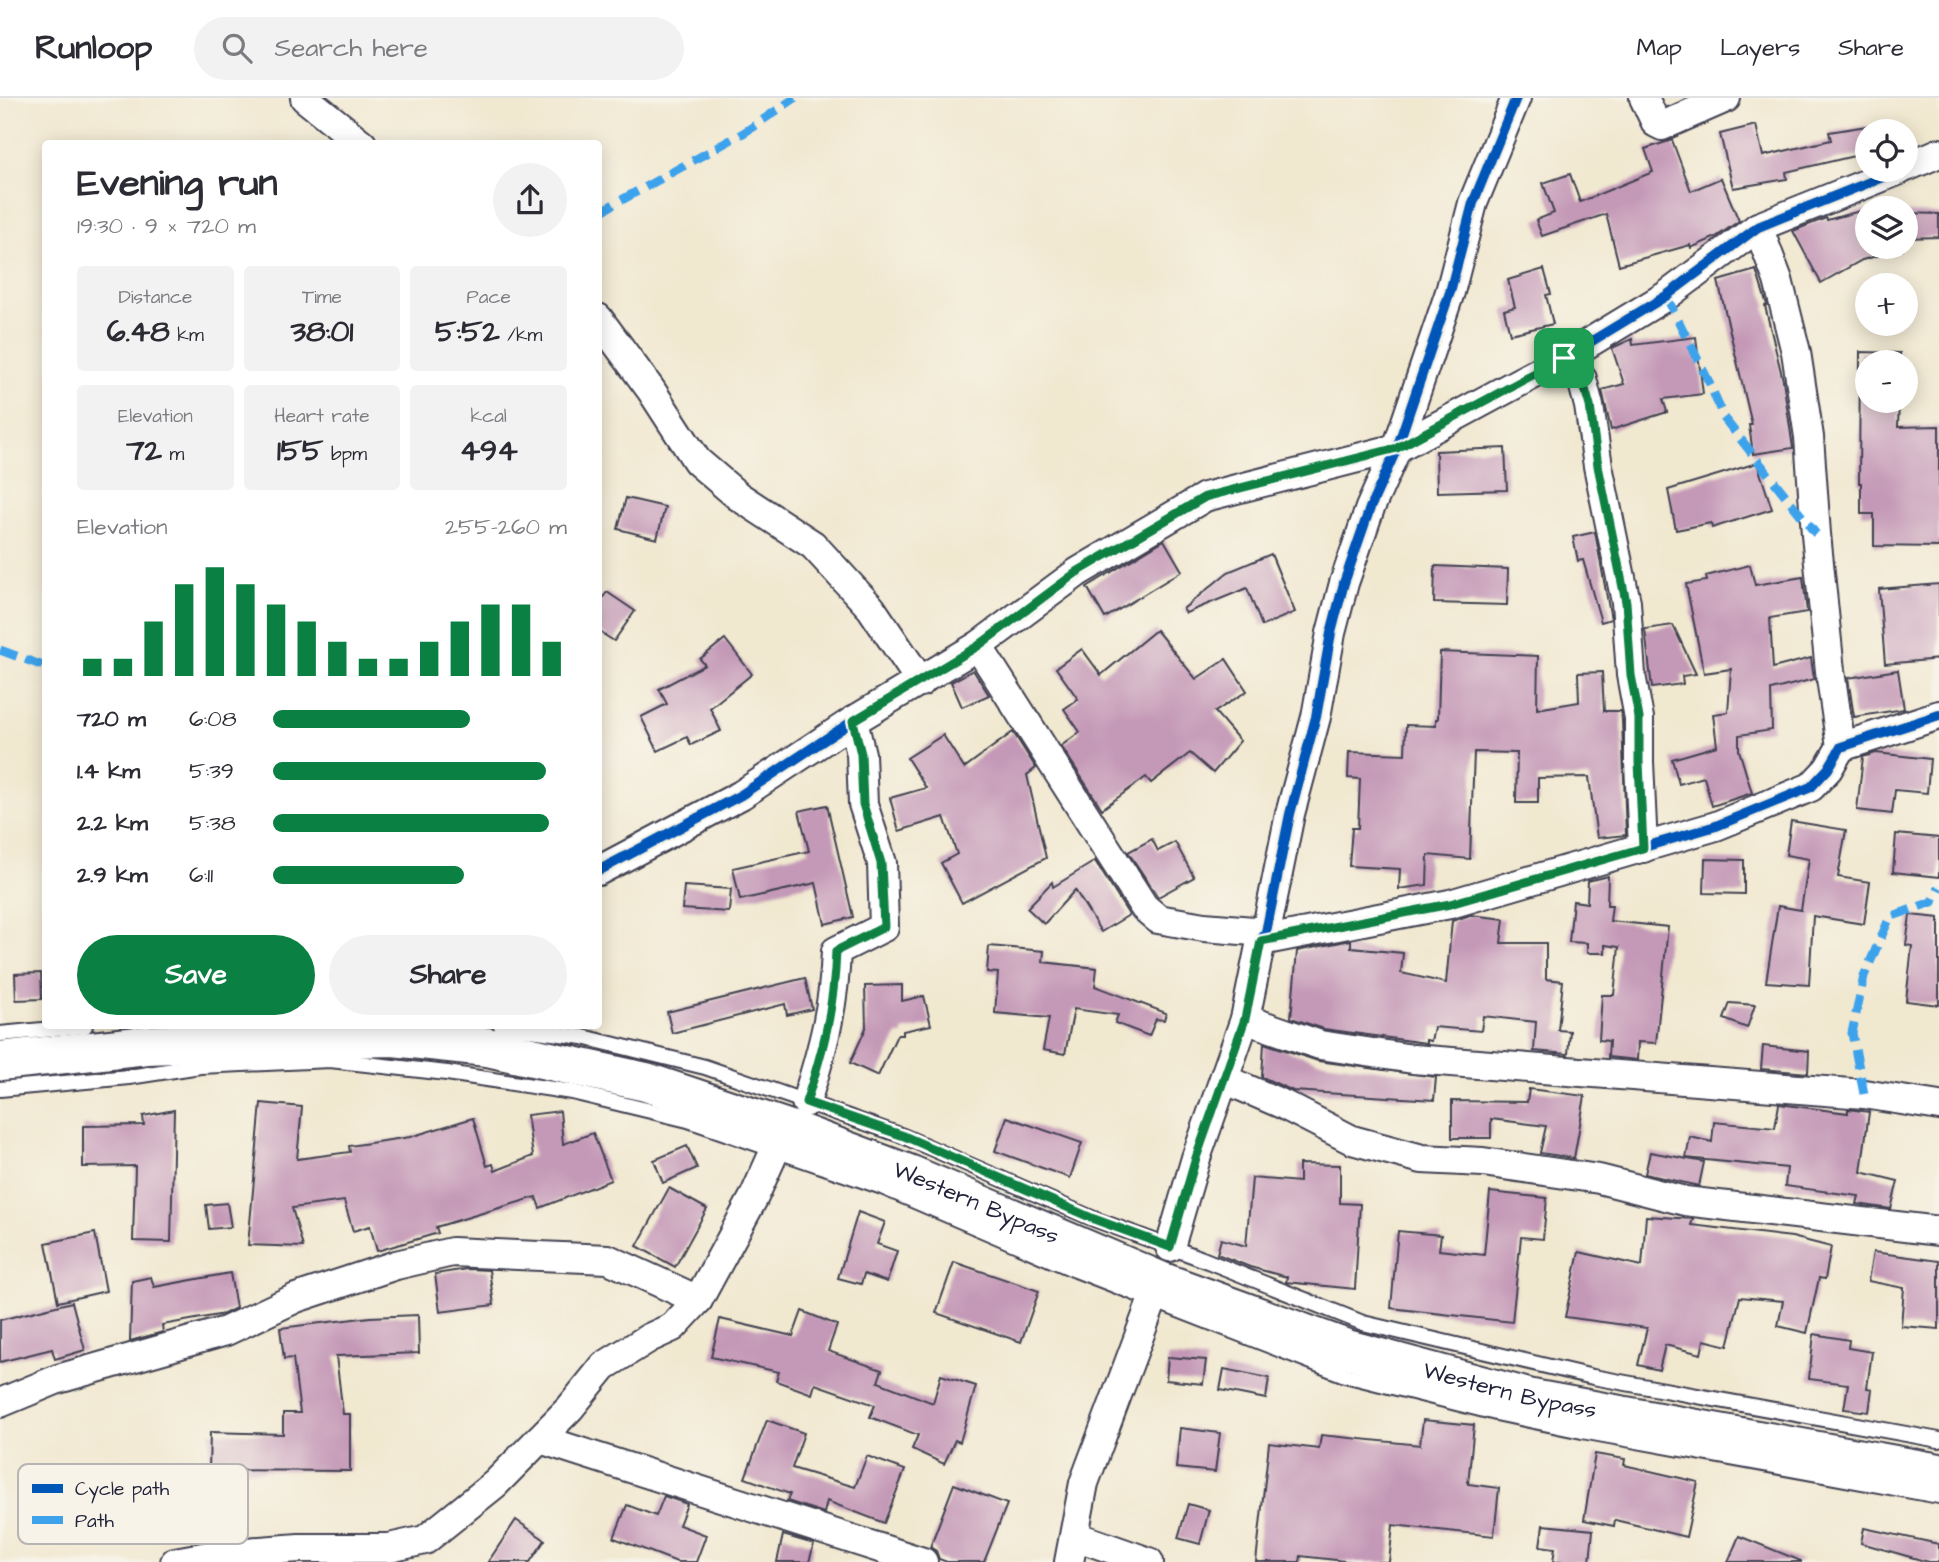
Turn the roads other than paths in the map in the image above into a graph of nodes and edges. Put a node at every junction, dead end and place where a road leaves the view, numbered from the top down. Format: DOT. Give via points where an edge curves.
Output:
graph roads {
  1 [pos="305,98"];
  2 [pos="1516,98"];
  3 [pos="1644,98"];
  4 [pos="1726,98"];
  5 [pos="357,140"];
  6 [pos="1869,182"];
  7 [pos="1758,227"];
  8 [pos="602,323"];
  9 [pos="1564,358"];
  10 [pos="1397,448"];
  11 [pos="978,646"];
  12 [pos="921,682"];
  13 [pos="1939,715"];
  14 [pos="853,721"];
  15 [pos="1841,747"];
  16 [pos="1643,848"];
  17 [pos="602,869"];
  18 [pos="1264,937"];
  19 [pos="1245,1019"];
  20 [pos="53,1029"];
  21 [pos="523,1029"];
  22 [pos="0,1034"];
  23 [pos="0,1061"];
  24 [pos="1224,1079"];
  25 [pos="0,1090"];
  26 [pos="806,1102"];
  27 [pos="1939,1106"];
  28 [pos="775,1150"];
  29 [pos="1939,1231"];
  30 [pos="1170,1247"];
  31 [pos="1153,1299"];
  32 [pos="698,1300"];
  33 [pos="0,1403"];
  34 [pos="540,1438"];
  35 [pos="1939,1440"];
  36 [pos="1939,1473"];
  37 [pos="1939,1496"];
  38 [pos="1072,1549"];
  39 [pos="391,1555"];
  40 [pos="175,1562"];
  41 [pos="923,1562"];
  42 [pos="1149,1562"];
  1 -- 5 [label="street"];
  2 -- 10 [label="street" via="1474,203 1450,292"];
  3 -- 4 [label="street" via="1662,126"];
  6 -- 7 [label="street"];
  7 -- 9 [label="street" via="1666,296"];
  7 -- 15 [label="street" via="1778,280 1796,352"];
  8 -- 12 [label="street" via="697,461 738,496 813,545 871,608"];
  9 -- 10 [label="street"];
  9 -- 16 [label="street" via="1582,379 1590,406 1626,602 1639,718"];
  10 -- 11 [label="street" via="1205,497 1077,572"];
  10 -- 18 [label="street" via="1370,508 1337,608"];
  11 -- 12 [label="street"];
  11 -- 18 [label="street" via="1144,907 1158,919"];
  12 -- 14 [label="street"];
  13 -- 15 [label="street"];
  14 -- 17 [label="street" via="741,795"];
  14 -- 26 [label="street" via="861,754 863,804 881,863 884,927 836,951 825,1043"];
  15 -- 16 [label="street" via="1811,787 1716,826"];
  16 -- 18 [label="street" via="1450,904"];
  18 -- 19 [label="street"];
  19 -- 24 [label="street"];
  19 -- 27 [label="street" via="1320,1045 1413,1059 1864,1094"];
  20 -- 22 [label="lane"];
  21 -- 26 [label="lane" via="583,1037 705,1067"];
  23 -- 36 [label="main road, Western Bypass" via="147,1045 303,1039 393,1037 487,1046 646,1082 799,1133 1160,1280 1347,1349 1532,1399"];
  24 -- 29 [label="street" via="1352,1140 1422,1159 1483,1162 1599,1180 1685,1201"];
  24 -- 30 [label="street"];
  25 -- 28 [label="lane" via="200,1066 330,1060 572,1091 688,1119"];
  26 -- 30 [label="lane" via="904,1136"];
  28 -- 31 [label="lane" via="883,1187"];
  28 -- 32 [label="street"];
  30 -- 35 [label="lane" via="1363,1323 1593,1377"];
  31 -- 37 [label="lane" via="1358,1378 1496,1413"];
  31 -- 38 [label="street" via="1084,1483"];
  32 -- 33 [label="street" via="608,1259 452,1252 308,1294 226,1331 58,1379"];
  32 -- 34 [label="street" via="673,1327 604,1366"];
  34 -- 39 [label="street" via="495,1484 425,1540"];
  34 -- 41 [label="street"];
  38 -- 42 [label="street"];
  39 -- 40 [label="street" via="299,1548"];
}
